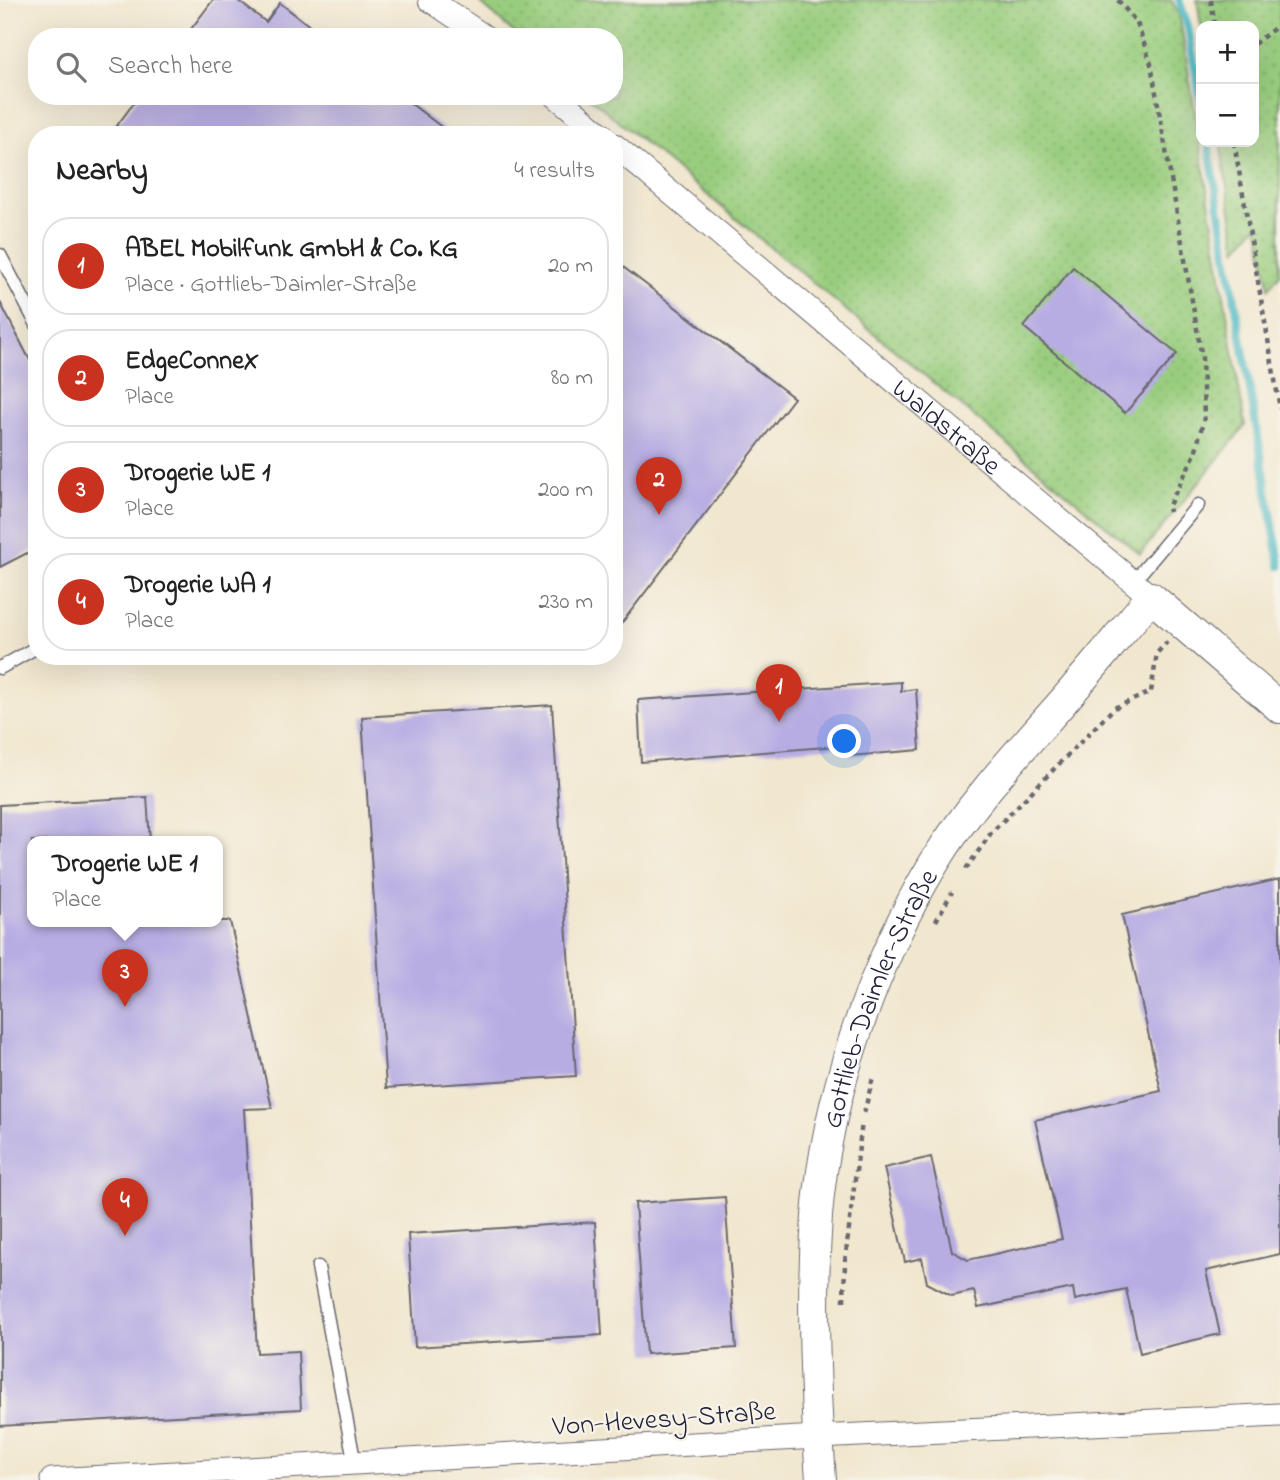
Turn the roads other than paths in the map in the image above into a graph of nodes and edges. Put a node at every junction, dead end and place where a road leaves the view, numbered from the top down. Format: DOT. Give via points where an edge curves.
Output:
graph roads {
  1 [pos="430,0"];
  2 [pos="472,28"];
  3 [pos="566,105"];
  4 [pos="591,126"];
  5 [pos="623,153"];
  6 [pos="0,255"];
  7 [pos="28,308"];
  8 [pos="1198,505"];
  9 [pos="1142,589"];
  10 [pos="28,653"];
  11 [pos="0,668"];
  12 [pos="1280,708"];
  13 [pos="318,1267"];
  14 [pos="1280,1415"];
  15 [pos="818,1437"];
  16 [pos="355,1465"];
  17 [pos="166,1477"];
  18 [pos="52,1480"];
  19 [pos="821,1480"];
  1 -- 2 [label="street"];
  3 -- 4 [label="street"];
  5 -- 9 [label="street, Waldstraße"];
  6 -- 7 [label="lane"];
  8 -- 9 [label="lane" via="1174,534"];
  9 -- 12 [label="street, Waldstraße"];
  9 -- 15 [label="street, Gottlieb-Daimler-Straße" via="935,861 897,929 872,990 847,1061 817,1213 813,1310"];
  10 -- 11 [label="lane"];
  13 -- 16 [label="lane"];
  14 -- 15 [label="street, Von-Hevesy-Straße"];
  15 -- 16 [label="street, Von-Hevesy-Straße"];
  15 -- 19 [label="street, Gottlieb-Daimler-Straße"];
  16 -- 17 [label="street, Von-Hevesy-Straße"];
  17 -- 18 [label="street, Von-Hevesy-Straße"];
}
